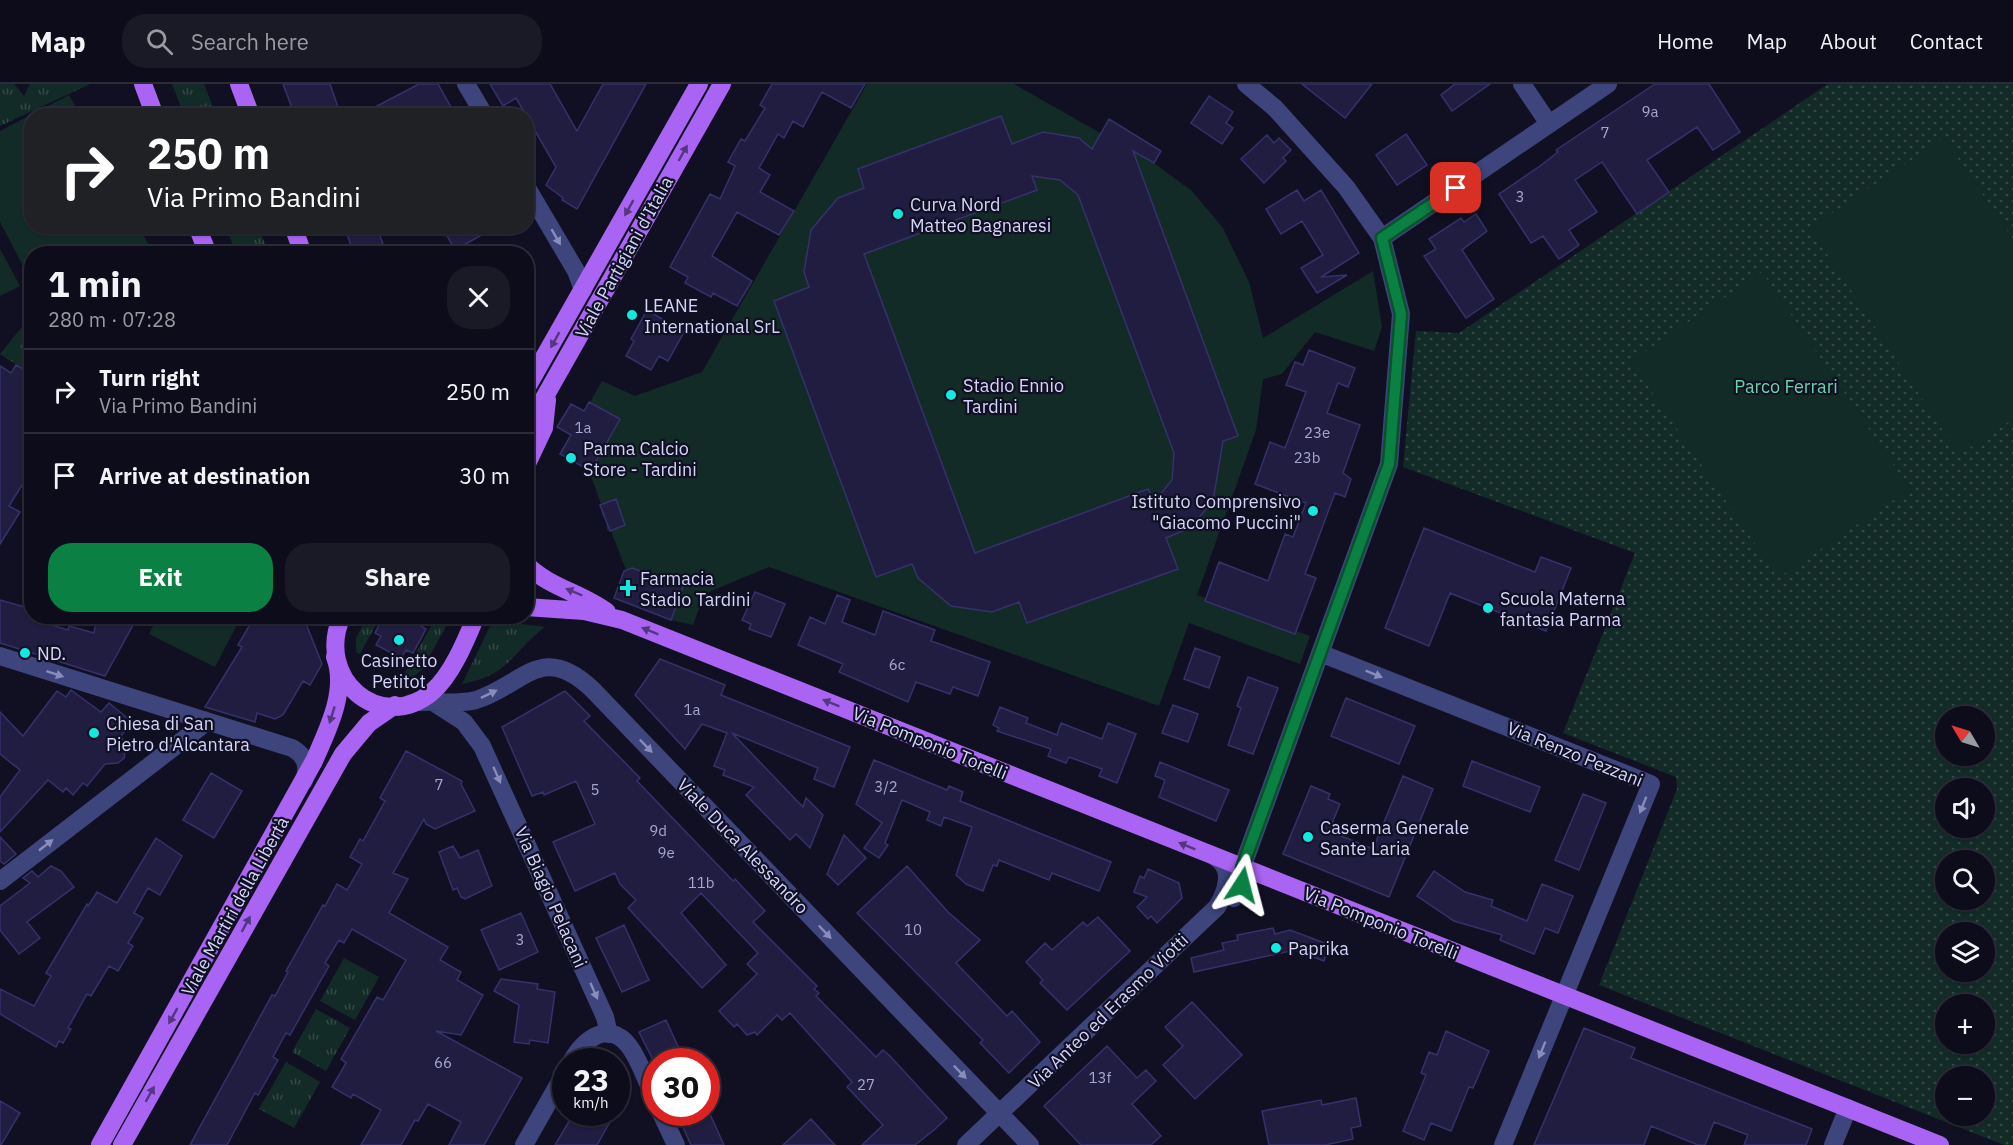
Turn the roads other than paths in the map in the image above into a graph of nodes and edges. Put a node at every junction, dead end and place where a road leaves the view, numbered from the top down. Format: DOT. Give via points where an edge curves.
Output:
graph roads {
  1 [pos="143,84"];
  2 [pos="239,84"];
  3 [pos="466,84"];
  4 [pos="699,84"];
  5 [pos="722,84"];
  6 [pos="1246,84"];
  7 [pos="1522,84"];
  8 [pos="1608,84"];
  9 [pos="152,108"];
  10 [pos="248,108"];
  11 [pos="480,108"];
  12 [pos="1549,124"];
  13 [pos="534,200"];
  14 [pos="1382,238"];
  15 [pos="583,290"];
  16 [pos="534,375"];
  17 [pos="555,380"];
  18 [pos="534,416"];
  19 [pos="534,449"];
  20 [pos="534,571"];
  21 [pos="534,607"];
  22 [pos="622,620"];
  23 [pos="339,624"];
  24 [pos="473,624"];
  25 [pos="1320,652"];
  26 [pos="0,656"];
  27 [pos="336,661"];
  28 [pos="432,702"];
  29 [pos="403,704"];
  30 [pos="204,720"];
  31 [pos="302,785"];
  32 [pos="1215,857"];
  33 [pos="1242,868"];
  34 [pos="0,881"];
  35 [pos="1286,885"];
  36 [pos="1234,898"];
  37 [pos="1217,908"];
  38 [pos="1563,996"];
  39 [pos="609,1034"];
  40 [pos="581,1048"];
  41 [pos="642,1073"];
  42 [pos="552,1096"];
  43 [pos="1848,1108"];
  44 [pos="1000,1113"];
  45 [pos="667,1126"];
  46 [pos="100,1145"];
  47 [pos="122,1145"];
  48 [pos="524,1145"];
  49 [pos="676,1145"];
  50 [pos="966,1145"];
  51 [pos="1030,1145"];
  52 [pos="1503,1145"];
  53 [pos="1833,1145"];
  54 [pos="1940,1145"];
  1 -- 9 [label="main road"];
  2 -- 10 [label="main road"];
  3 -- 11 [label="street"];
  4 -- 15 [label="main road, Viale Partigiani d'Italia, one-way"];
  17 -- 5 [label="main road, Viale Partigiani d'Italia, one-way"];
  6 -- 14 [label="street" via="1275,108 1346,187"];
  7 -- 12 [label="street"];
  8 -- 12 [label="street"];
  12 -- 14 [label="street"];
  13 -- 15 [label="street, one-way"];
  14 -- 25 [label="street" via="1401,314 1389,464"];
  15 -- 16 [label="main road, Viale Partigiani d'Italia, one-way"];
  17 -- 18 [label="main road, Viale Partigiani d'Italia"];
  17 -- 19 [label="main road" via="546,401 544,428"];
  22 -- 20 [label="main road, Via Pomponio Torelli, one-way"];
  21 -- 22 [label="main road, Via Pomponio Torelli" via="584,610"];
  32 -- 22 [label="main road, Via Pomponio Torelli, one-way"];
  23 -- 27 [label="main road, Viale Martiri della Libertà" via="334,641"];
  24 -- 29 [label="main road, Viale Martiri della Libertà" via="440,683 425,696"];
  25 -- 33 [label="street"];
  25 -- 38 [label="street, Via Renzo Pezzani, one-way" via="1651,784"];
  26 -- 30 [label="street, one-way"];
  27 -- 29 [label="main road" via="342,677 361,696 379,704"];
  27 -- 31 [label="main road, Viale Martiri della Libertà, one-way" via="338,690 334,710"];
  28 -- 29 [label="street, Viale Duca Alessandro"];
  28 -- 39 [label="street, Via Biagio Pelacani, one-way" via="464,722 490,761 605,1017"];
  28 -- 44 [label="street, Viale Duca Alessandro, one-way" via="474,700 545,668 560,668 576,676"];
  47 -- 29 [label="main road, Viale Martiri della Libertà, one-way" via="343,754 369,723"];
  30 -- 31 [label="street" via="298,752 307,765"];
  34 -- 30 [label="street, one-way" via="200,727"];
  31 -- 46 [label="main road, Viale Martiri della Libertà, one-way"];
  32 -- 33 [label="main road, Via Pomponio Torelli"];
  32 -- 37 [label="street, Via Anteo ed Erasmo Viotti" via="1224,866 1227,882"];
  33 -- 35 [label="main road, Via Pomponio Torelli"];
  33 -- 36 [label="street" via="1242,885"];
  35 -- 36 [label="street, Via Anteo ed Erasmo Viotti" via="1263,884"];
  35 -- 38 [label="main road, Via Pomponio Torelli"];
  36 -- 37 [label="street, Via Anteo ed Erasmo Viotti"];
  37 -- 44 [label="street, Via Anteo ed Erasmo Viotti"];
  38 -- 43 [label="main road, Via Pomponio Torelli"];
  38 -- 52 [label="street, one-way"];
  39 -- 40 [label="street" via="588,1039"];
  39 -- 41 [label="street" via="628,1045"];
  42 -- 48 [label="street"];
  43 -- 53 [label="street"];
  43 -- 54 [label="main road, Via Pomponio Torelli"];
  44 -- 50 [label="street, Via Anteo ed Erasmo Viotti"];
  44 -- 51 [label="street, Viale Duca Alessandro"];
  45 -- 49 [label="street"];
}
